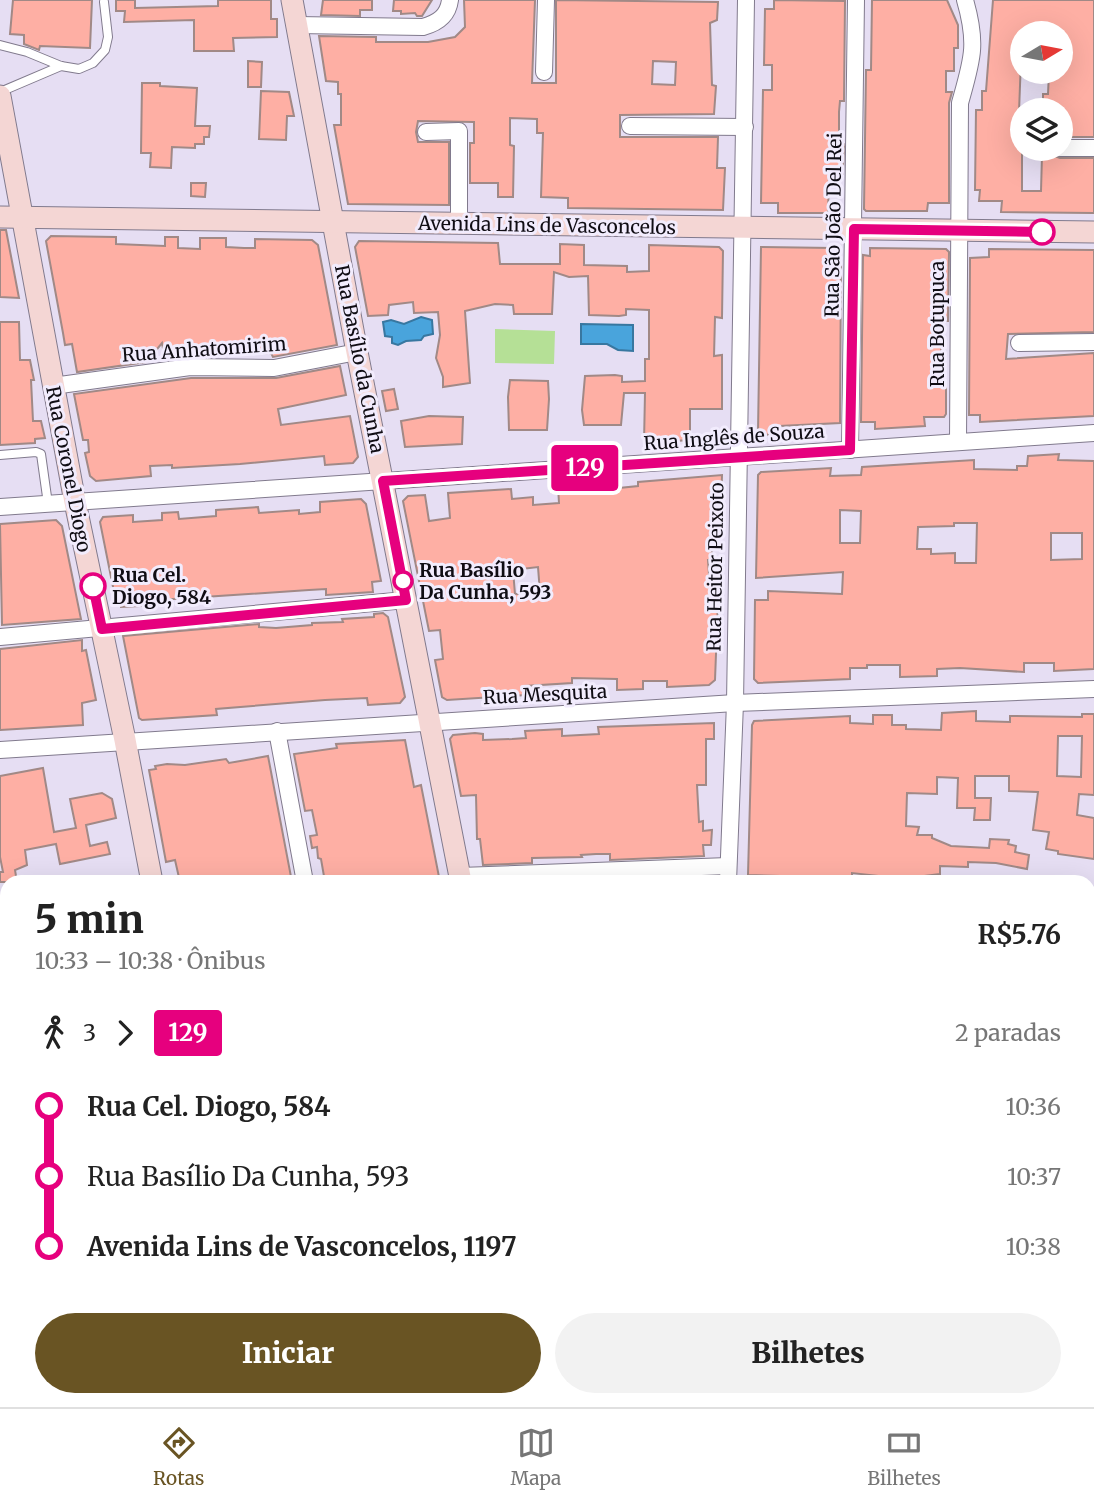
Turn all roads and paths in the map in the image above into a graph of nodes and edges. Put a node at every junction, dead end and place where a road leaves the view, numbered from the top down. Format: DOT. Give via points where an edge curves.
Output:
graph roads {
  1 [pos="292,0"];
  2 [pos="450,0"];
  3 [pos="546,0"];
  4 [pos="746,0"];
  5 [pos="856,0"];
  6 [pos="965,0"];
  7 [pos="104,2"];
  8 [pos="297,25"];
  9 [pos="0,45"];
  10 [pos="61,66"];
  11 [pos="544,72"];
  12 [pos="0,94"];
  13 [pos="630,126"];
  14 [pos="745,127"];
  15 [pos="426,132"];
  16 [pos="1073,148"];
  17 [pos="1094,148"];
  18 [pos="0,217"];
  19 [pos="22,218"];
  20 [pos="334,222"];
  21 [pos="460,223"];
  22 [pos="743,228"];
  23 [pos="854,229"];
  24 [pos="958,231"];
  25 [pos="1094,232"];
  26 [pos="1094,342"];
  27 [pos="1018,343"];
  28 [pos="357,352"];
  29 [pos="53,386"];
  30 [pos="1094,433"];
  31 [pos="958,442"];
  32 [pos="850,450"];
  33 [pos="0,455"];
  34 [pos="738,457"];
  35 [pos="383,481"];
  36 [pos="75,502"];
  37 [pos="48,504"];
  38 [pos="0,508"];
  39 [pos="406,600"];
  40 [pos="102,629"];
  41 [pos="0,637"];
  42 [pos="1094,689"];
  43 [pos="735,704"];
  44 [pos="429,722"];
  45 [pos="277,731"];
  46 [pos="125,740"];
  47 [pos="0,750"];
  48 [pos="728,874"];
  49 [pos="151,875"];
  50 [pos="304,875"];
  51 [pos="459,875"];
  52 [pos="674,875"];
  1 -- 8 [label="street, Rua Basílio da Cunha"];
  2 -- 8 [label="street" via="443,17 423,27"];
  3 -- 11 [label="street"];
  4 -- 14 [label="street, Rua Heitor Peixoto"];
  5 -- 23 [label="street, Rua São João Del Rei"];
  6 -- 24 [label="street, Rua Botupuca" via="974,39 960,103"];
  7 -- 10 [label="lane" via="106,50 93,64 79,69"];
  8 -- 20 [label="street, Rua Basílio da Cunha"];
  9 -- 10 [label="lane"];
  10 -- 12 [label="lane"];
  12 -- 19 [label="street, Rua Coronel Diogo"];
  13 -- 14 [label="street"];
  14 -- 22 [label="street, Rua Heitor Peixoto"];
  15 -- 21 [label="street" via="459,131"];
  16 -- 17 [label="street"];
  18 -- 19 [label="street, Avenida Lins de Vasconcelos"];
  19 -- 20 [label="street, Avenida Lins de Vasconcelos"];
  19 -- 29 [label="street, Rua Coronel Diogo"];
  20 -- 21 [label="street, Avenida Lins de Vasconcelos"];
  20 -- 28 [label="street, Rua Basílio da Cunha"];
  21 -- 22 [label="street, Avenida Lins de Vasconcelos"];
  22 -- 23 [label="street, Avenida Lins de Vasconcelos"];
  22 -- 34 [label="street, Rua Heitor Peixoto"];
  23 -- 24 [label="street, Avenida Lins de Vasconcelos"];
  23 -- 32 [label="street, Rua São João Del Rei"];
  24 -- 25 [label="street, Avenida Lins de Vasconcelos"];
  24 -- 31 [label="street, Rua Botupuca"];
  26 -- 27 [label="street"];
  28 -- 29 [label="street, Rua Anhatomirim" via="274,368 190,367"];
  28 -- 35 [label="street, Rua Basílio da Cunha"];
  29 -- 36 [label="street, Rua Coronel Diogo"];
  30 -- 31 [label="street, Rua Inglês de Souza"];
  31 -- 32 [label="street, Rua Inglês de Souza"];
  32 -- 34 [label="street, Rua Inglês de Souza"];
  33 -- 37 [label="lane" via="41,454"];
  34 -- 35 [label="street, Rua Inglês de Souza"];
  34 -- 43 [label="street, Rua Heitor Peixoto"];
  35 -- 36 [label="street, Rua Inglês de Souza"];
  35 -- 39 [label="street, Rua Basílio da Cunha"];
  36 -- 37 [label="street, Rua Inglês de Souza"];
  36 -- 40 [label="street, Rua Coronel Diogo"];
  37 -- 38 [label="street, Rua Inglês de Souza"];
  39 -- 40 [label="street"];
  39 -- 44 [label="street, Rua Basílio da Cunha"];
  40 -- 41 [label="street"];
  40 -- 46 [label="street, Rua Coronel Diogo"];
  42 -- 43 [label="street, Rua Mesquita"];
  43 -- 44 [label="street, Rua Mesquita"];
  43 -- 48 [label="street, Rua Heitor Peixoto"];
  44 -- 45 [label="street, Rua Mesquita"];
  44 -- 51 [label="street, Rua Basílio da Cunha"];
  45 -- 46 [label="street, Rua Mesquita"];
  45 -- 50 [label="street"];
  46 -- 47 [label="street, Rua Mesquita"];
  46 -- 49 [label="street, Rua Coronel Diogo"];
  48 -- 52 [label="street"];
}
